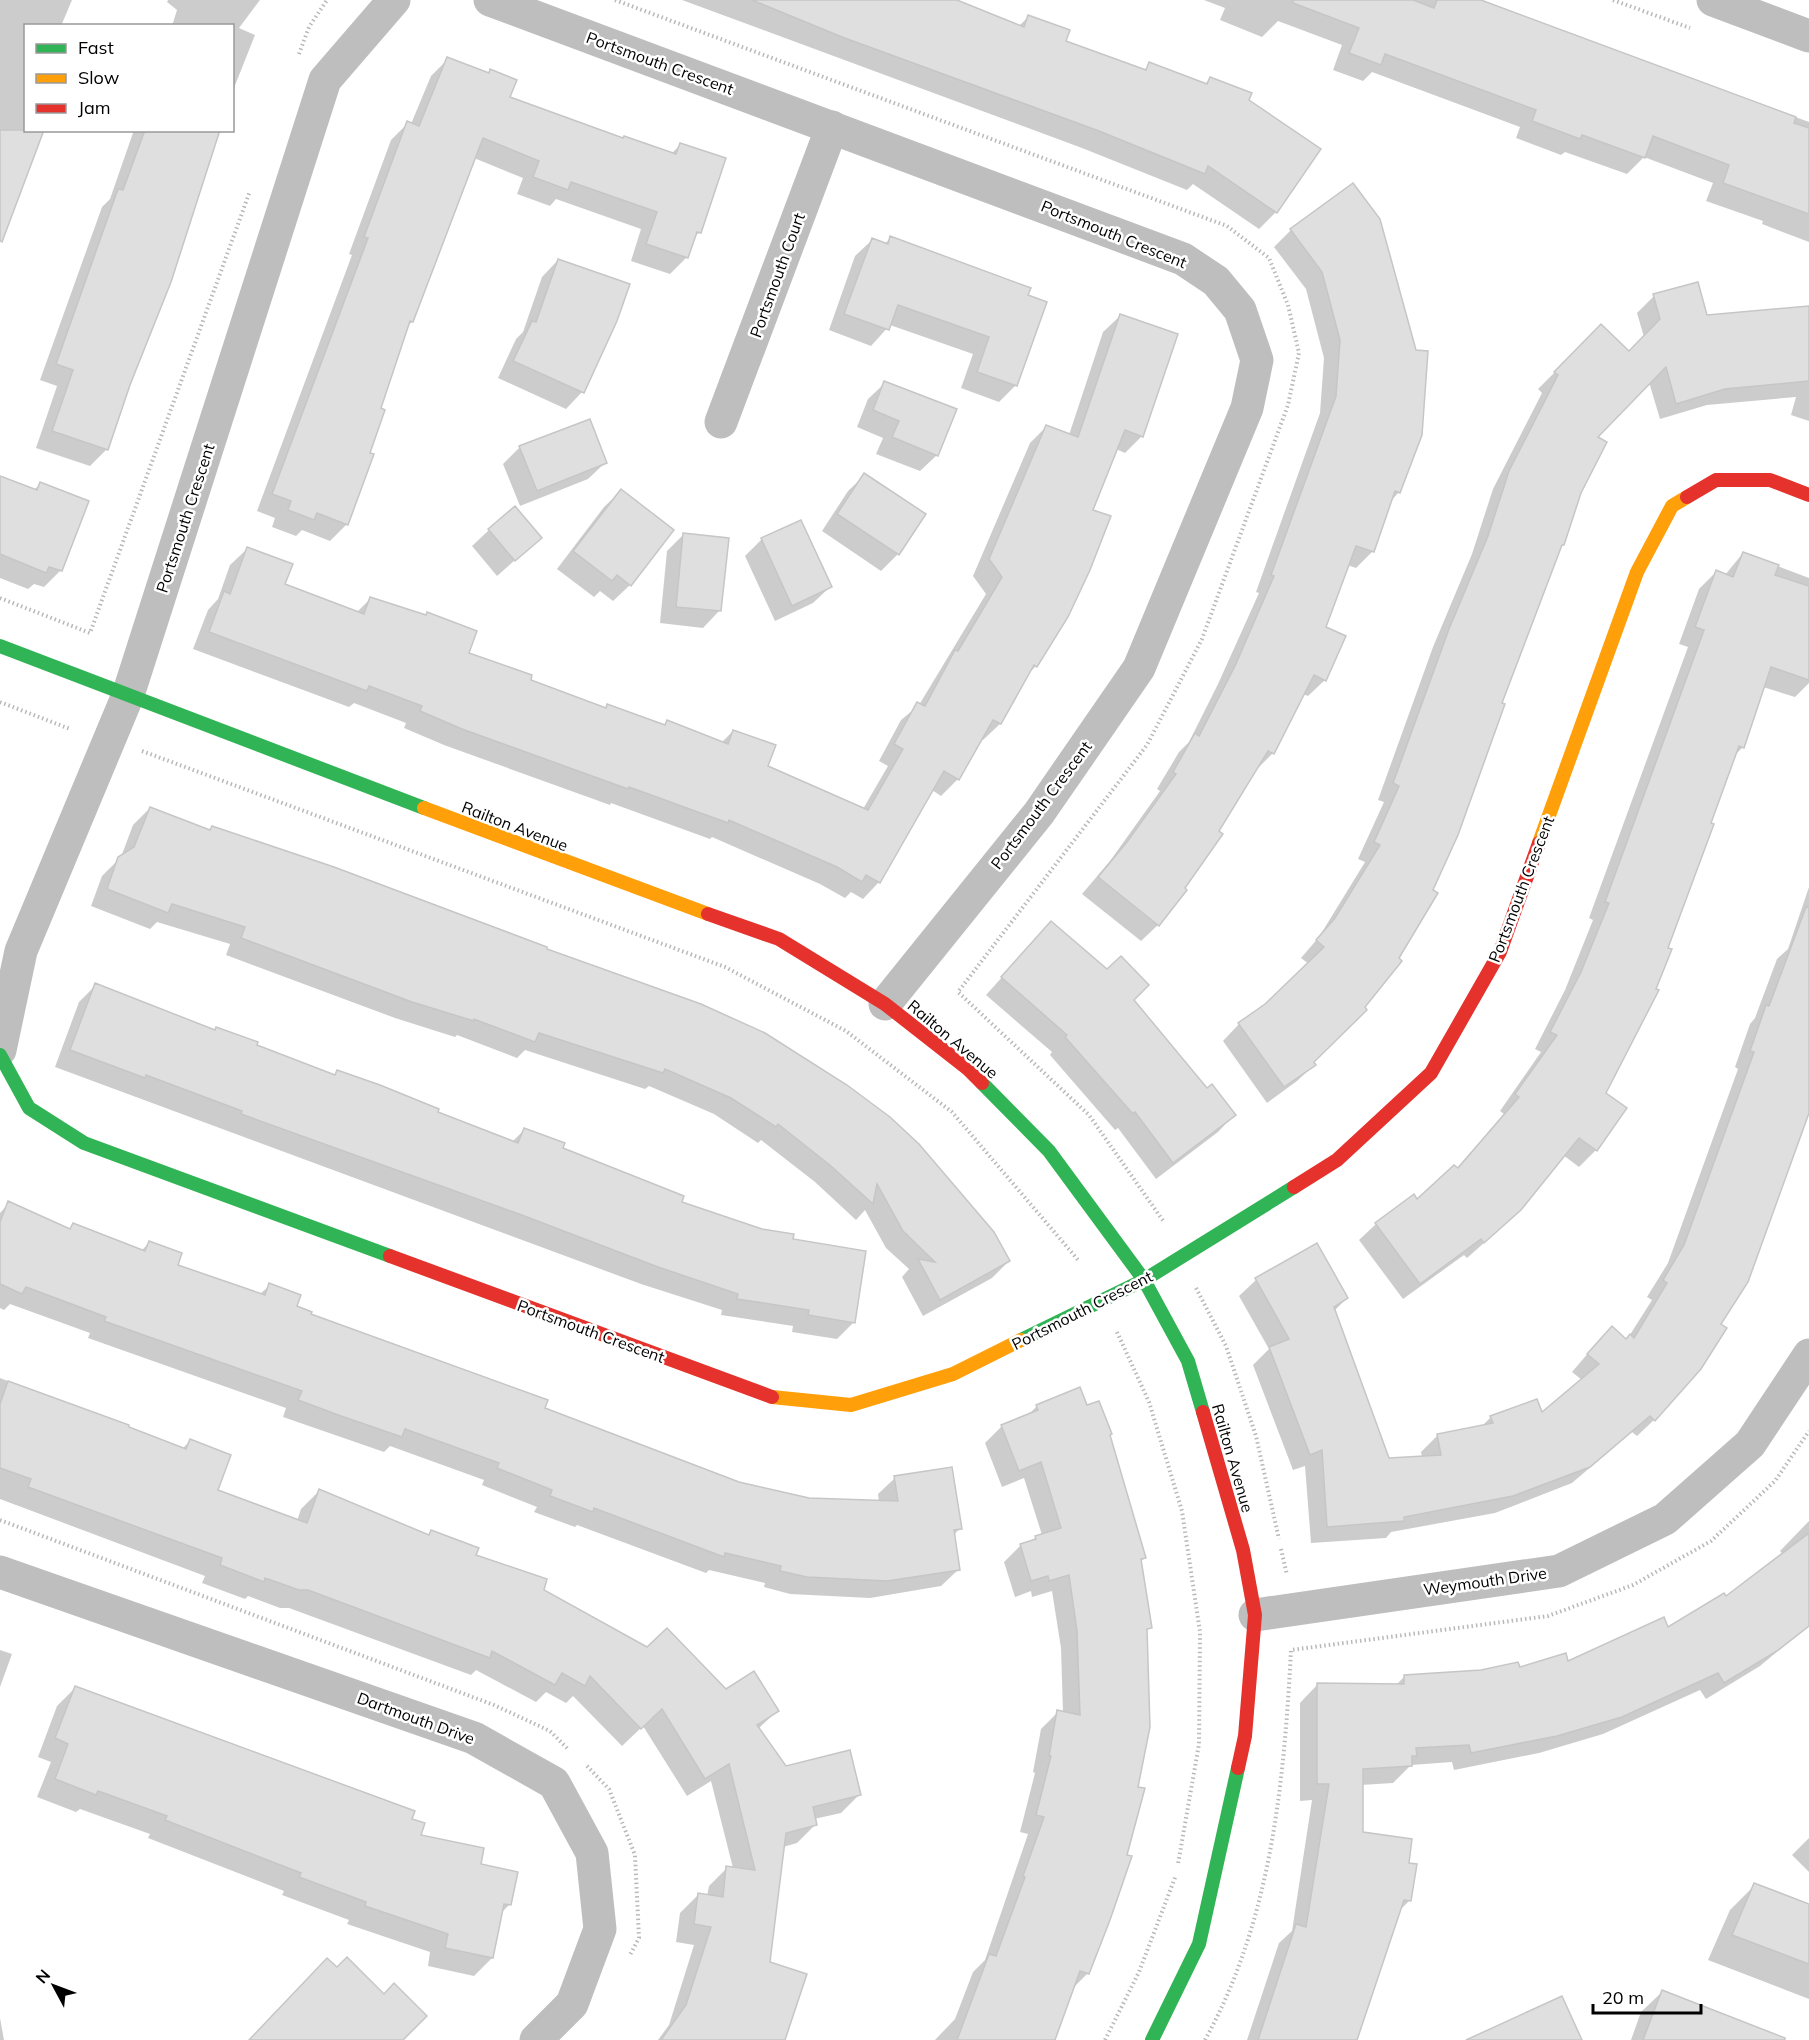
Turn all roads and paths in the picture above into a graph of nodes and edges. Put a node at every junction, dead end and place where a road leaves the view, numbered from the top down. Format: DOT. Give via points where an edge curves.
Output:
graph roads {
  1 [pos="327,0"];
  2 [pos="394,0"];
  3 [pos="490,0"];
  4 [pos="615,0"];
  5 [pos="1713,0"];
  6 [pos="1809,36"];
  7 [pos="297,61"];
  8 [pos="832,127"];
  9 [pos="252,184"];
  10 [pos="721,422"];
  11 [pos="1809,495"];
  12 [pos="0,598"];
  13 [pos="0,646"];
  14 [pos="128,695"];
  15 [pos="0,702"];
  16 [pos="70,729"];
  17 [pos="136,748"];
  18 [pos="885,1004"];
  19 [pos="0,1053"];
  20 [pos="1164,1222"];
  21 [pos="1079,1261"];
  22 [pos="1144,1280"];
  23 [pos="1194,1284"];
  24 [pos="1116,1328"];
  25 [pos="1809,1355"];
  26 [pos="1809,1431"];
  27 [pos="0,1572"];
  28 [pos="1287,1575"];
  29 [pos="1256,1614"];
  30 [pos="536,2040"];
  31 [pos="1105,2040"];
  32 [pos="1152,2040"];
  33 [pos="1205,2040"];
  1 -- 7 [label="path" via="309,27"];
  2 -- 14 [label="street, Portsmouth Crescent" via="325,80"];
  3 -- 8 [label="street, Portsmouth Crescent"];
  4 -- 20 [label="path" via="1227,226 1269,258 1288,305 1299,353 1288,405 1202,639 1147,745 958,992 1089,1115"];
  5 -- 6 [label="street"];
  8 -- 10 [label="street, Portsmouth Court"];
  8 -- 18 [label="street, Portsmouth Crescent" via="1183,258 1216,281 1240,310 1257,360 1247,408 1139,668 1039,813"];
  9 -- 12 [label="path" via="90,633"];
  11 -- 22 [label="street, Portsmouth Crescent" via="1770,480 1716,480 1672,507 1637,572 1500,952 1431,1073 1338,1160"];
  13 -- 14 [label="street, Railton Avenue"];
  14 -- 18 [label="street, Railton Avenue" via="565,862 779,939"];
  14 -- 19 [label="street, Portsmouth Crescent" via="21,951"];
  15 -- 16 [label="path"];
  17 -- 21 [label="path" via="725,967 846,1031 952,1112"];
  18 -- 22 [label="street, Railton Avenue" via="968,1069 1049,1151"];
  19 -- 22 [label="street, Portsmouth Crescent" via="29,1108 84,1143 771,1397 851,1405 952,1374"];
  22 -- 29 [label="street, Railton Avenue" via="1188,1360 1243,1550"];
  23 -- 28 [label="path" via="1226,1346 1256,1436"];
  24 -- 31 [label="path" via="1149,1402 1182,1511 1200,1632 1199,1744 1176,1873 1138,1972"];
  25 -- 29 [label="street, Weymouth Drive" via="1750,1444 1665,1520 1559,1571"];
  26 -- 33 [label="path" via="1775,1481 1711,1541 1633,1585 1548,1616 1292,1650 1278,1816 1256,1916"];
  27 -- 30 [label="street, Dartmouth Drive" via="474,1738 554,1783 592,1853 600,1929 572,2004"];
  29 -- 32 [label="street, Railton Avenue" via="1245,1736 1199,1944"];
}
